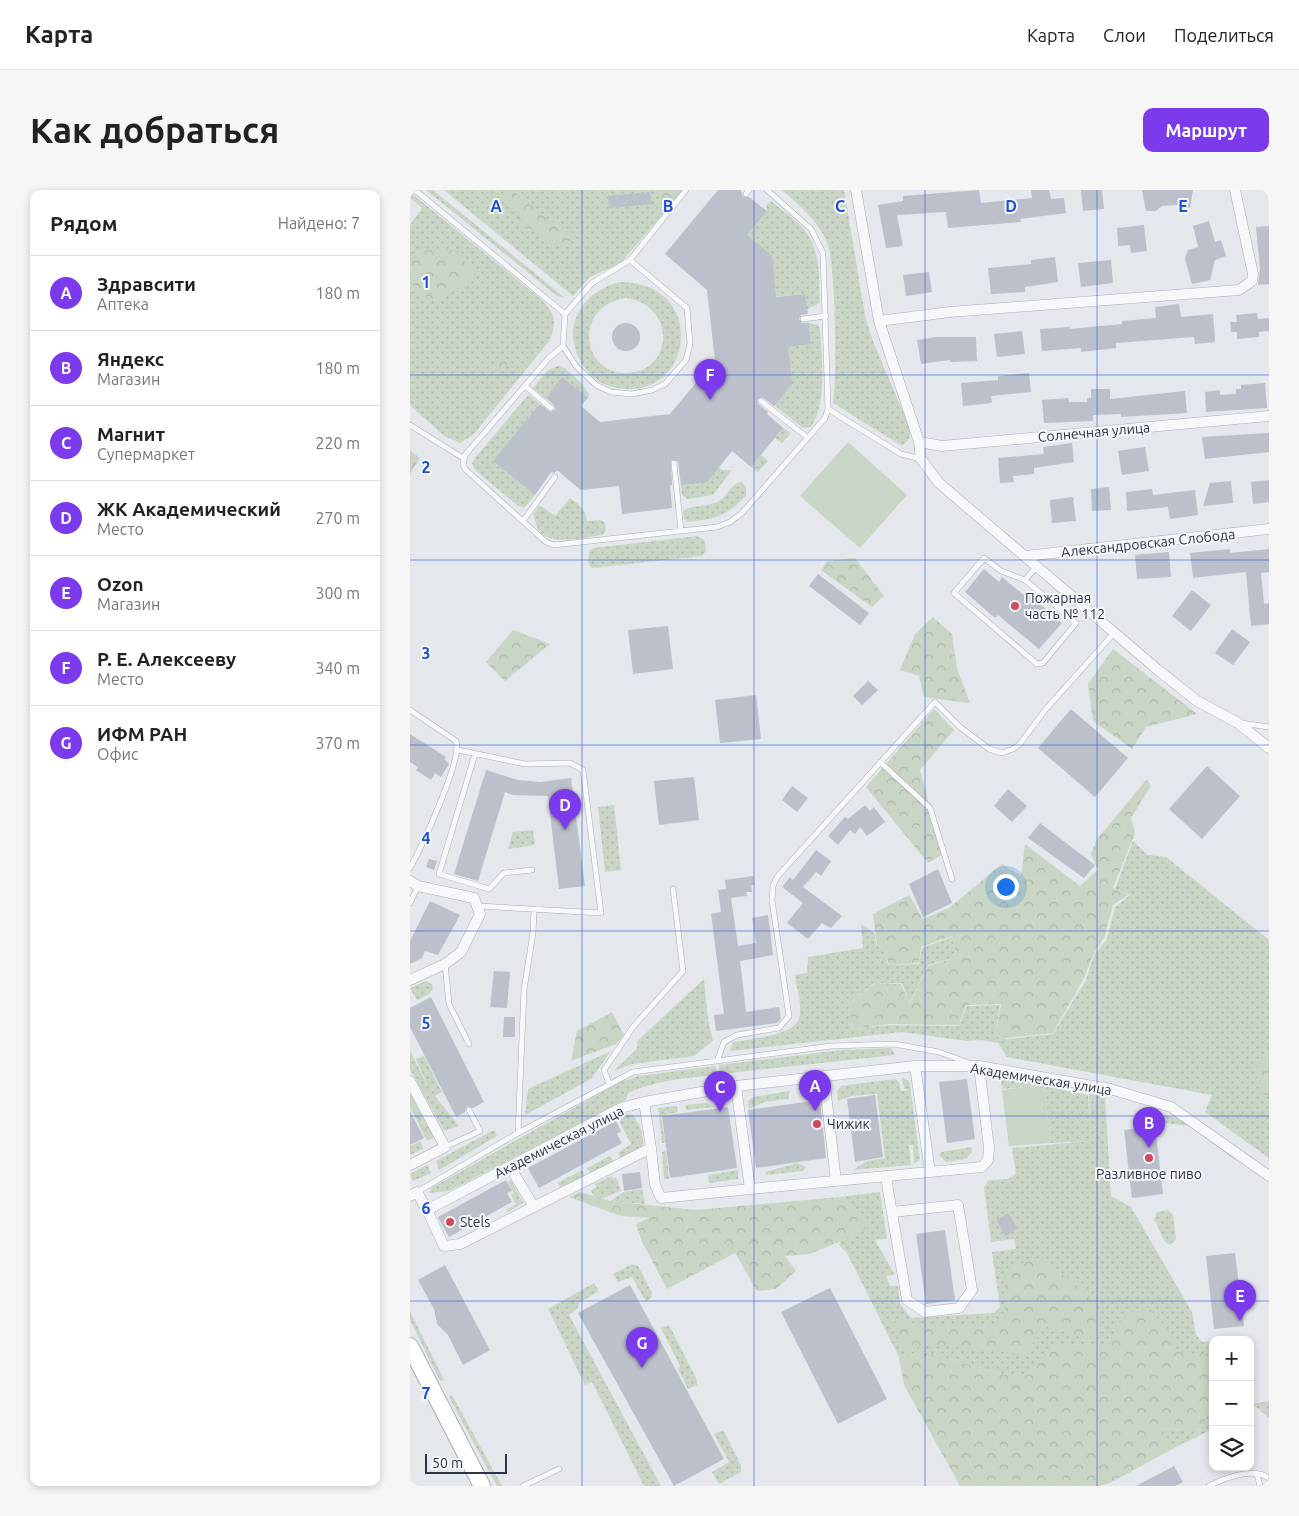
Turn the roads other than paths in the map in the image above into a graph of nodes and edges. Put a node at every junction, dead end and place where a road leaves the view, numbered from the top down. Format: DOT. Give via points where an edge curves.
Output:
graph roads {
  1 [pos="415,190"];
  2 [pos="686,190"];
  3 [pos="766,190"];
  4 [pos="856,190"];
  5 [pos="1236,190"];
  6 [pos="630,260"];
  7 [pos="565,314"];
  8 [pos="826,316"];
  9 [pos="803,319"];
  10 [pos="879,321"];
  11 [pos="563,346"];
  12 [pos="525,386"];
  13 [pos="761,401"];
  14 [pos="551,408"];
  15 [pos="828,409"];
  16 [pos="1269,416"];
  17 [pos="410,425"];
  18 [pos="808,438"];
  19 [pos="920,442"];
  20 [pos="463,458"];
  21 [pos="921,459"];
  22 [pos="674,463"];
  23 [pos="555,477"];
  24 [pos="523,521"];
  25 [pos="1269,530"];
  26 [pos="681,531"];
  27 [pos="1026,556"];
  28 [pos="1036,567"];
  29 [pos="1026,580"];
  30 [pos="1114,633"];
  31 [pos="410,710"];
  32 [pos="1238,723"];
  33 [pos="1269,727"];
  34 [pos="1269,748"];
  35 [pos="458,750"];
  36 [pos="475,754"];
  37 [pos="880,762"];
  38 [pos="410,868"];
  39 [pos="532,870"];
  40 [pos="952,879"];
  41 [pos="414,883"];
  42 [pos="673,889"];
  43 [pos="410,903"];
  44 [pos="479,906"];
  45 [pos="534,909"];
  46 [pos="445,964"];
  47 [pos="410,980"];
  48 [pos="469,1044"];
  49 [pos="717,1061"];
  50 [pos="915,1066"];
  51 [pos="979,1066"];
  52 [pos="824,1077"];
  53 [pos="410,1081"];
  54 [pos="609,1083"];
  55 [pos="736,1086"];
  56 [pos="644,1102"];
  57 [pos="469,1110"];
  58 [pos="518,1133"];
  59 [pos="445,1148"];
  60 [pos="651,1148"];
  61 [pos="410,1165"];
  62 [pos="510,1167"];
  63 [pos="930,1172"];
  64 [pos="886,1176"];
  65 [pos="1269,1176"];
  66 [pos="836,1180"];
  67 [pos="750,1189"];
  68 [pos="414,1194"];
  69 [pos="534,1207"];
  70 [pos="427,1210"];
  71 [pos="892,1212"];
  72 [pos="410,1346"];
  73 [pos="559,1469"];
  74 [pos="1258,1474"];
  75 [pos="1269,1478"];
  76 [pos="482,1486"];
  77 [pos="523,1486"];
  78 [pos="1209,1486"];
  79 [pos="1260,1486"];
  1 -- 7 [label="lane"];
  2 -- 6 [label="lane"];
  3 -- 8 [label="lane" via="802,219 818,240 823,253"];
  4 -- 10 [label="street"];
  5 -- 10 [label="street" via="1253,274 1252,282 1239,290 950,312"];
  6 -- 7 [label="lane" via="592,283"];
  6 -- 11 [label="lane" via="687,308 690,344 686,360 665,384 652,390 632,394 611,392 587,379"];
  7 -- 11 [label="lane"];
  8 -- 9 [label="lane"];
  8 -- 15 [label="lane"];
  10 -- 19 [label="street"];
  11 -- 12 [label="lane"];
  12 -- 14 [label="lane"];
  12 -- 20 [label="lane"];
  13 -- 18 [label="lane"];
  15 -- 18 [label="lane" via="826,418"];
  15 -- 21 [label="lane" via="901,454"];
  16 -- 19 [label="street, Солнечная улица" via="942,446"];
  17 -- 20 [label="lane"];
  18 -- 26 [label="lane" via="730,522 717,527"];
  19 -- 21 [label="street"];
  20 -- 24 [label="lane" via="466,470"];
  21 -- 27 [label="street" via="939,483"];
  22 -- 26 [label="lane"];
  23 -- 24 [label="lane"];
  24 -- 26 [label="lane" via="546,542 554,545"];
  25 -- 27 [label="street, Александровская Слобода"];
  27 -- 28 [label="street"];
  28 -- 29 [label="lane"];
  28 -- 30 [label="street"];
  29 -- 29 [label="lane" via="1001,572 984,558 954,593 1037,664 1041,664 1076,623"];
  30 -- 32 [label="street" via="1198,701"];
  30 -- 37 [label="lane" via="1013,749 1002,753 989,749 935,702"];
  31 -- 35 [label="lane" via="456,741"];
  32 -- 33 [label="lane"];
  32 -- 34 [label="street"];
  35 -- 36 [label="lane"];
  35 -- 38 [label="lane" via="442,801"];
  36 -- 39 [label="lane" via="439,874 489,888 504,873"];
  36 -- 45 [label="lane" via="525,764 570,763 583,770 601,913"];
  37 -- 40 [label="lane" via="930,808"];
  37 -- 49 [label="lane" via="777,877 773,886 772,900 789,1016 779,1028 737,1035 724,1042"];
  41 -- 43 [label="lane"];
  41 -- 44 [label="street" via="474,898"];
  42 -- 54 [label="lane" via="683,970 633,1027 604,1070"];
  44 -- 45 [label="lane"];
  44 -- 46 [label="street" via="480,914 461,952"];
  45 -- 58 [label="lane" via="524,990"];
  46 -- 47 [label="street"];
  46 -- 48 [label="lane" via="449,1004"];
  49 -- 51 [label="lane" via="831,1046 894,1044 939,1052"];
  49 -- 54 [label="lane" via="633,1072"];
  50 -- 51 [label="street, Академическая улица"];
  50 -- 52 [label="street, Академическая улица"];
  50 -- 63 [label="street"];
  51 -- 63 [label="street" via="988,1160 982,1167"];
  51 -- 65 [label="street, Академическая улица" via="1110,1089 1171,1107"];
  52 -- 55 [label="street, Академическая улица"];
  52 -- 66 [label="street"];
  53 -- 59 [label="street"];
  54 -- 58 [label="lane"];
  55 -- 56 [label="street, Академическая улица"];
  55 -- 67 [label="street"];
  56 -- 60 [label="street"];
  56 -- 62 [label="street, Академическая улица" via="621,1108"];
  57 -- 59 [label="lane" via="480,1131"];
  58 -- 68 [label="lane"];
  59 -- 61 [label="street"];
  60 -- 67 [label="street" via="655,1185 661,1198"];
  60 -- 69 [label="street"];
  62 -- 69 [label="street"];
  62 -- 70 [label="street, Академическая улица"];
  63 -- 64 [label="street"];
  64 -- 66 [label="street"];
  64 -- 71 [label="street"];
  66 -- 67 [label="street"];
  68 -- 70 [label="street"];
  69 -- 70 [label="street" via="460,1244 444,1246"];
  71 -- 71 [label="street" via="906,1300 925,1312 959,1308 972,1290 958,1205"];
  72 -- 76 [label="main road"];
  73 -- 77 [label="lane"];
  74 -- 75 [label="lane"];
  74 -- 78 [label="lane" via="1225,1478"];
  74 -- 79 [label="lane"];
}
